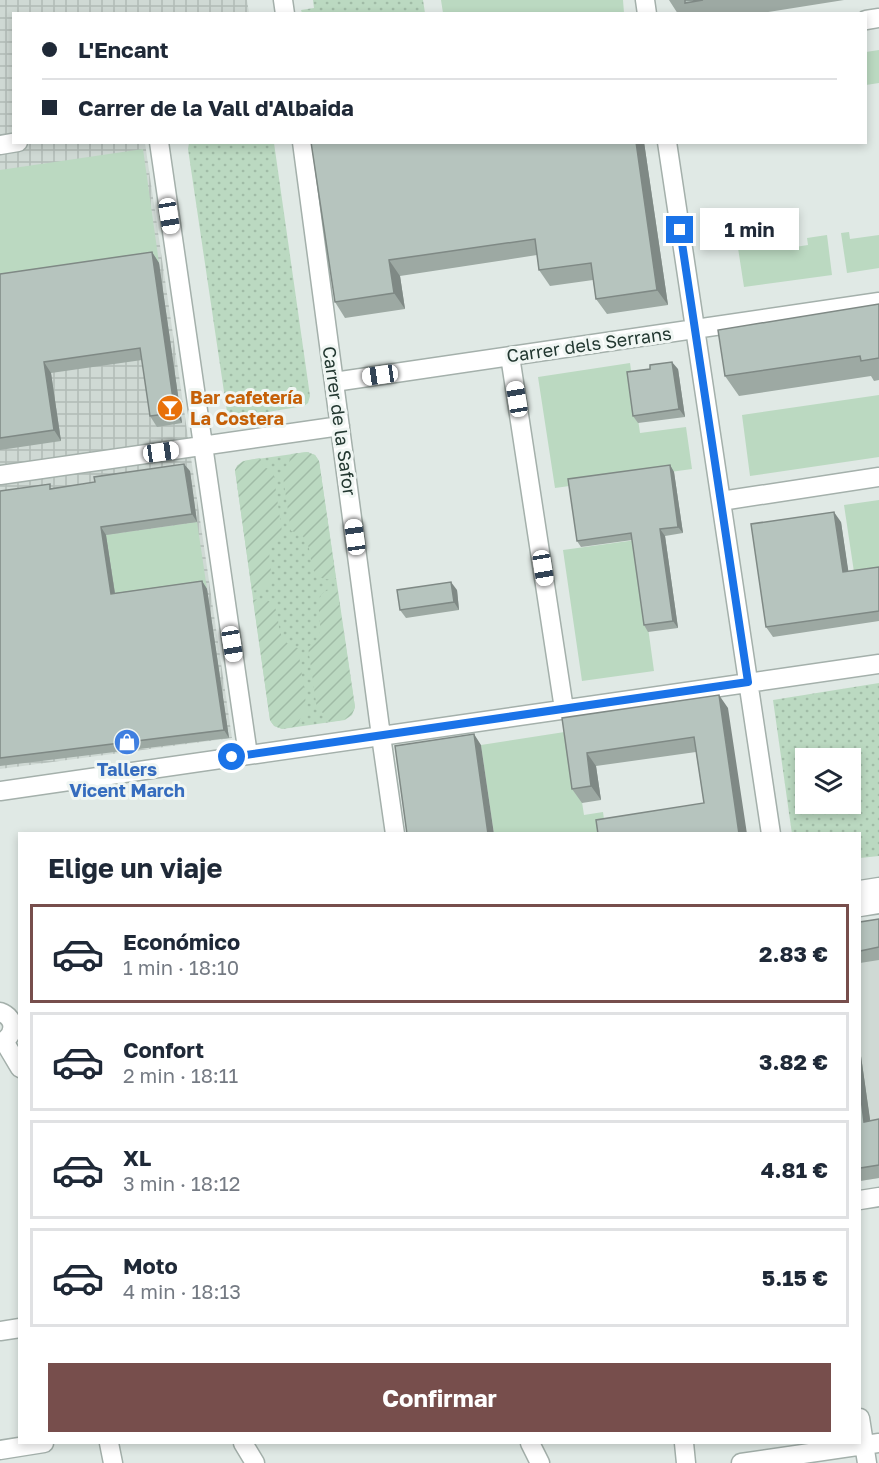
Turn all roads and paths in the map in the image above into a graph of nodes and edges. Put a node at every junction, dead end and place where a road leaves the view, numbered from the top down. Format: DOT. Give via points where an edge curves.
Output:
graph roads {
  1 [pos="159,144"];
  2 [pos="302,144"];
  3 [pos="667,144"];
  4 [pos="879,302"];
  5 [pos="695,329"];
  6 [pos="510,357"];
  7 [pos="334,382"];
  8 [pos="340,426"];
  9 [pos="203,446"];
  10 [pos="0,475"];
  11 [pos="879,477"];
  12 [pos="721,501"];
  13 [pos="879,664"];
  14 [pos="748,682"];
  15 [pos="564,709"];
  16 [pos="381,736"];
  17 [pos="248,755"];
  18 [pos="0,791"];
  19 [pos="395,832"];
  20 [pos="771,832"];
  21 [pos="879,887"];
  22 [pos="861,890"];
  23 [pos="879,904"];
  24 [pos="861,907"];
  25 [pos="9,1026"];
  26 [pos="18,1060"];
  27 [pos="879,1197"];
  28 [pos="861,1200"];
  29 [pos="18,1328"];
  30 [pos="0,1330"];
  31 [pos="861,1421"];
  32 [pos="38,1444"];
  33 [pos="109,1444"];
  34 [pos="244,1444"];
  35 [pos="530,1444"];
  36 [pos="684,1444"];
  37 [pos="0,1450"];
  38 [pos="870,1450"];
  39 [pos="113,1463"];
  40 [pos="255,1463"];
  41 [pos="540,1463"];
  42 [pos="686,1463"];
  43 [pos="741,1463"];
  1 -- 9 [label="street"];
  2 -- 7 [label="street, Carrer de la Safor"];
  3 -- 5 [label="street"];
  4 -- 5 [label="street, Carrer dels Serrans"];
  5 -- 6 [label="street, Carrer dels Serrans"];
  5 -- 12 [label="street"];
  6 -- 7 [label="street, Carrer dels Serrans"];
  6 -- 15 [label="street"];
  7 -- 8 [label="street, Carrer de la Safor"];
  8 -- 9 [label="street"];
  8 -- 16 [label="street, Carrer de la Safor"];
  9 -- 10 [label="street"];
  9 -- 17 [label="street"];
  11 -- 12 [label="street"];
  12 -- 14 [label="street"];
  13 -- 14 [label="street"];
  14 -- 15 [label="street"];
  14 -- 20 [label="street"];
  15 -- 16 [label="street"];
  16 -- 17 [label="street"];
  16 -- 19 [label="street, Carrer de la Safor"];
  17 -- 18 [label="street"];
  21 -- 22 [label="street"];
  23 -- 24 [label="street"];
  25 -- 26 [label="street"];
  27 -- 28 [label="street"];
  29 -- 30 [label="street"];
  31 -- 38 [label="street"];
  32 -- 37 [label="street"];
  33 -- 39 [label="street"];
  34 -- 40 [label="street"];
  35 -- 41 [label="street"];
  36 -- 42 [label="street"];
  38 -- 43 [label="street"];
}
